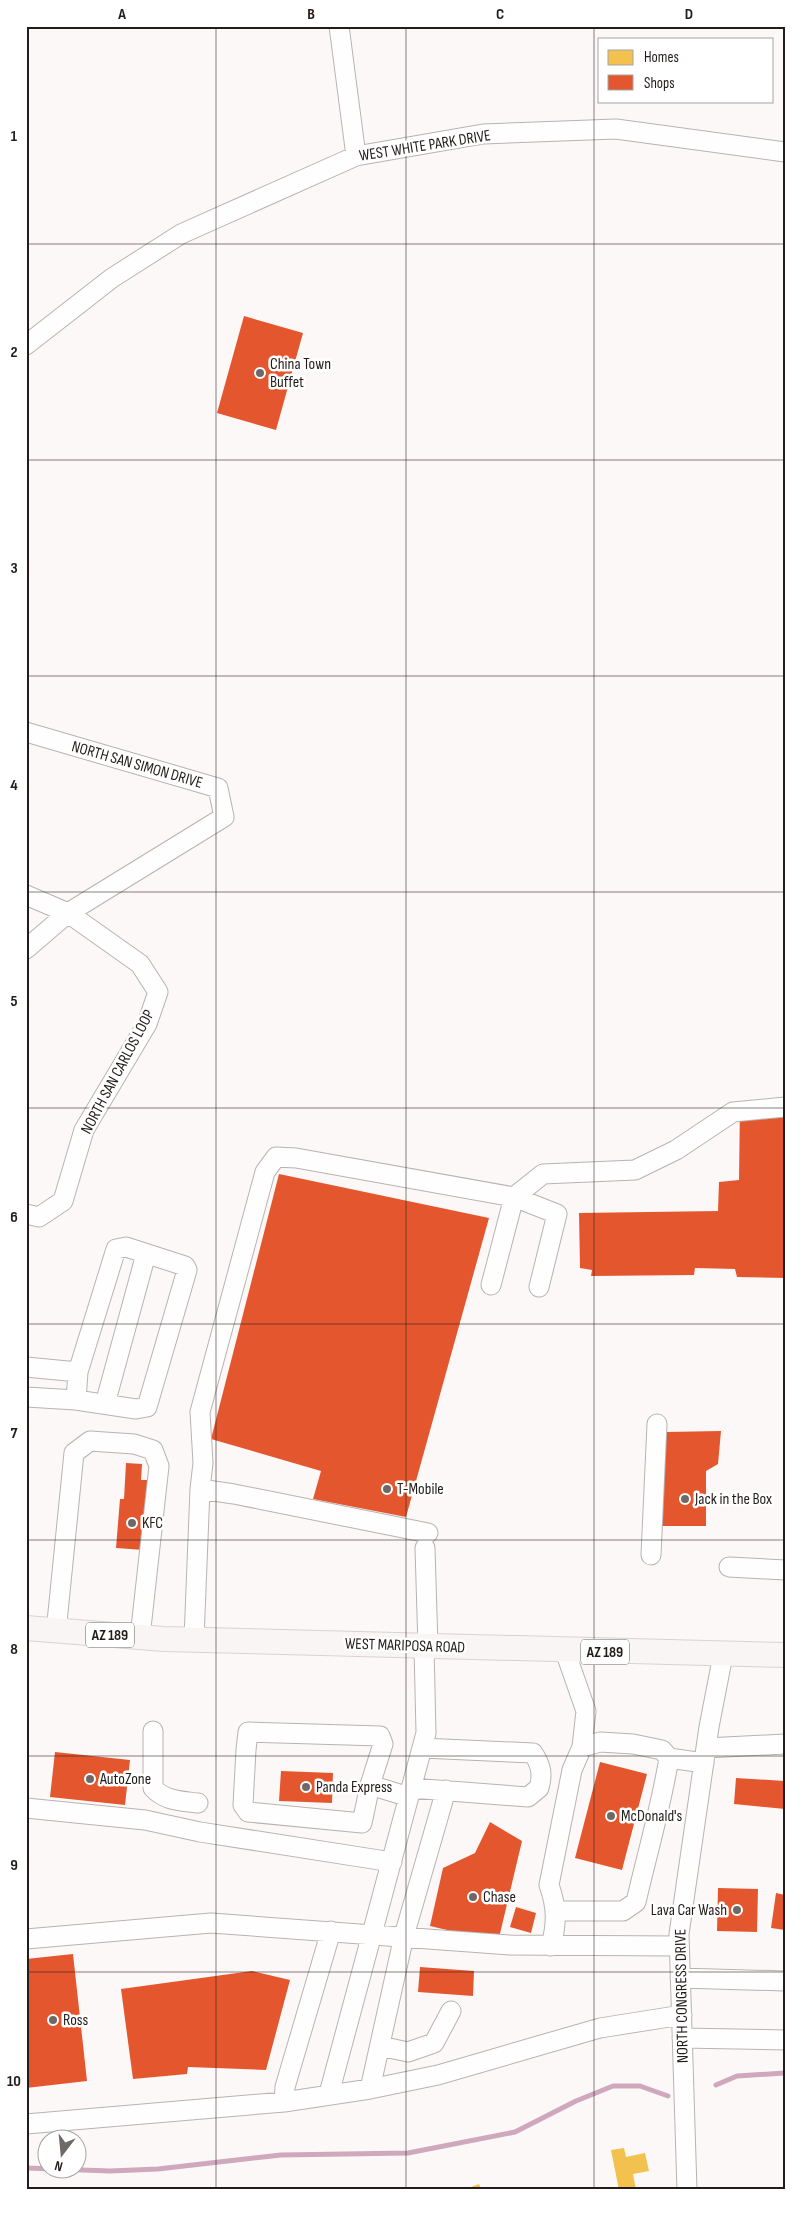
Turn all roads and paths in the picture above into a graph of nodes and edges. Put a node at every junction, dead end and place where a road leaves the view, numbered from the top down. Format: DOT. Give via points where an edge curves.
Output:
graph roads {
  1 [pos="339,26"];
  2 [pos="785,152"];
  3 [pos="356,156"];
  4 [pos="26,345"];
  5 [pos="26,732"];
  6 [pos="26,896"];
  7 [pos="68,913"];
  8 [pos="26,948"];
  9 [pos="785,1108"];
  10 [pos="514,1197"];
  11 [pos="26,1214"];
  12 [pos="146,1254"];
  13 [pos="491,1285"];
  14 [pos="539,1287"];
  15 [pos="26,1367"];
  16 [pos="78,1372"];
  17 [pos="26,1397"];
  18 [pos="76,1400"];
  19 [pos="105,1404"];
  20 [pos="657,1424"];
  21 [pos="200,1489"];
  22 [pos="651,1555"];
  23 [pos="729,1567"];
  24 [pos="785,1570"];
  25 [pos="26,1628"];
  26 [pos="56,1632"];
  27 [pos="140,1637"];
  28 [pos="194,1639"];
  29 [pos="426,1647"];
  30 [pos="565,1651"];
  31 [pos="723,1655"];
  32 [pos="785,1656"];
  33 [pos="153,1731"];
  34 [pos="785,1744"];
  35 [pos="582,1747"];
  36 [pos="422,1748"];
  37 [pos="705,1756"];
  38 [pos="669,1758"];
  39 [pos="370,1785"];
  40 [pos="540,1788"];
  41 [pos="446,1790"];
  42 [pos="410,1793"];
  43 [pos="567,1797"];
  44 [pos="198,1803"];
  45 [pos="26,1808"];
  46 [pos="248,1812"];
  47 [pos="310,1818"];
  48 [pos="248,1840"];
  49 [pos="312,1849"];
  50 [pos="392,1862"];
  51 [pos="556,1911"];
  52 [pos="332,1931"];
  53 [pos="372,1934"];
  54 [pos="404,1936"];
  55 [pos="26,1939"];
  56 [pos="551,1946"];
  57 [pos="678,1946"];
  58 [pos="680,1978"];
  59 [pos="785,1981"];
  60 [pos="451,2011"];
  61 [pos="682,2015"];
  62 [pos="682,2038"];
  63 [pos="785,2040"];
  64 [pos="380,2046"];
  65 [pos="370,2089"];
  66 [pos="332,2094"];
  67 [pos="284,2102"];
  68 [pos="26,2124"];
  69 [pos="687,2190"];
  1 -- 3 [label="street"];
  2 -- 3 [label="street, WEST WHITE PARK DRIVE" via="616,129 483,134"];
  3 -- 4 [label="street, WEST WHITE PARK DRIVE" via="181,234 112,278"];
  5 -- 7 [label="street, NORTH SAN SIMON DRIVE" via="218,788 224,816"];
  6 -- 7 [label="street"];
  7 -- 8 [label="street, NORTH SAN SIMON DRIVE"];
  7 -- 11 [label="street, NORTH SAN CARLOS LOOP" via="140,964 158,992 147,1024 84,1130 63,1201 39,1216"];
  9 -- 10 [label="street" via="733,1112 676,1150 635,1170 543,1174"];
  10 -- 13 [label="street"];
  10 -- 14 [label="street" via="557,1214"];
  10 -- 21 [label="street" via="276,1157 265,1172 200,1412 203,1463"];
  12 -- 16 [label="street" via="126,1247 116,1249"];
  12 -- 19 [label="street"];
  12 -- 19 [label="street" via="185,1266 187,1270 147,1407 136,1409"];
  15 -- 16 [label="street"];
  16 -- 18 [label="street"];
  17 -- 18 [label="street"];
  18 -- 19 [label="street"];
  20 -- 22 [label="street"];
  21 -- 28 [label="street"];
  21 -- 29 [label="street" via="234,1494 427,1541"];
  23 -- 24 [label="street"];
  25 -- 26 [label="main road, WEST MARIPOSA ROAD / AZ 189"];
  26 -- 27 [label="main road, WEST MARIPOSA ROAD / AZ 189"];
  26 -- 27 [label="street" via="74,1453 90,1441 134,1444 153,1450 159,1466"];
  27 -- 28 [label="main road, WEST MARIPOSA ROAD / AZ 189"];
  28 -- 29 [label="main road, WEST MARIPOSA ROAD / AZ 189"];
  29 -- 30 [label="main road, WEST MARIPOSA ROAD / AZ 189"];
  29 -- 36 [label="street" via="426,1733"];
  30 -- 31 [label="main road, WEST MARIPOSA ROAD / AZ 189"];
  30 -- 35 [label="street" via="586,1711"];
  31 -- 32 [label="main road, WEST MARIPOSA ROAD / AZ 189"];
  31 -- 37 [label="street, NORTH CONGRESS DRIVE"];
  33 -- 44 [label="street" via="153,1788 171,1800"];
  34 -- 37 [label="street"];
  35 -- 38 [label="street" via="600,1742 634,1744 662,1750"];
  35 -- 43 [label="street" via="572,1770"];
  36 -- 40 [label="street" via="533,1753 542,1776"];
  36 -- 42 [label="street"];
  37 -- 38 [label="street"];
  37 -- 57 [label="street, NORTH CONGRESS DRIVE"];
  38 -- 51 [label="street" via="636,1902 624,1911"];
  39 -- 42 [label="street"];
  39 -- 46 [label="street" via="383,1744 380,1736 248,1732 243,1805"];
  39 -- 47 [label="street" via="362,1823"];
  40 -- 41 [label="street" via="528,1797"];
  40 -- 43 [label="street"];
  41 -- 42 [label="street"];
  41 -- 54 [label="street"];
  42 -- 50 [label="street"];
  43 -- 51 [label="street" via="548,1885"];
  45 -- 48 [label="street" via="145,1820"];
  46 -- 47 [label="street"];
  46 -- 48 [label="street"];
  47 -- 49 [label="street"];
  48 -- 49 [label="street"];
  49 -- 50 [label="street"];
  50 -- 53 [label="street"];
  51 -- 56 [label="street"];
  52 -- 53 [label="street"];
  52 -- 55 [label="street" via="211,1923"];
  52 -- 67 [label="street" via="285,2086"];
  53 -- 54 [label="street"];
  53 -- 66 [label="street" via="347,2022 330,2090"];
  54 -- 56 [label="street" via="510,1946"];
  54 -- 64 [label="street"];
  56 -- 57 [label="street"];
  57 -- 58 [label="street, NORTH CONGRESS DRIVE"];
  58 -- 59 [label="street"];
  58 -- 61 [label="street, NORTH CONGRESS DRIVE"];
  60 -- 64 [label="street" via="434,2043 408,2052"];
  61 -- 62 [label="street, NORTH CONGRESS DRIVE"];
  61 -- 65 [label="street" via="600,2028 438,2075"];
  62 -- 63 [label="street"];
  62 -- 69 [label="street, NORTH CONGRESS DRIVE"];
  64 -- 65 [label="street"];
  65 -- 66 [label="street"];
  66 -- 67 [label="street"];
  67 -- 68 [label="street"];
}
